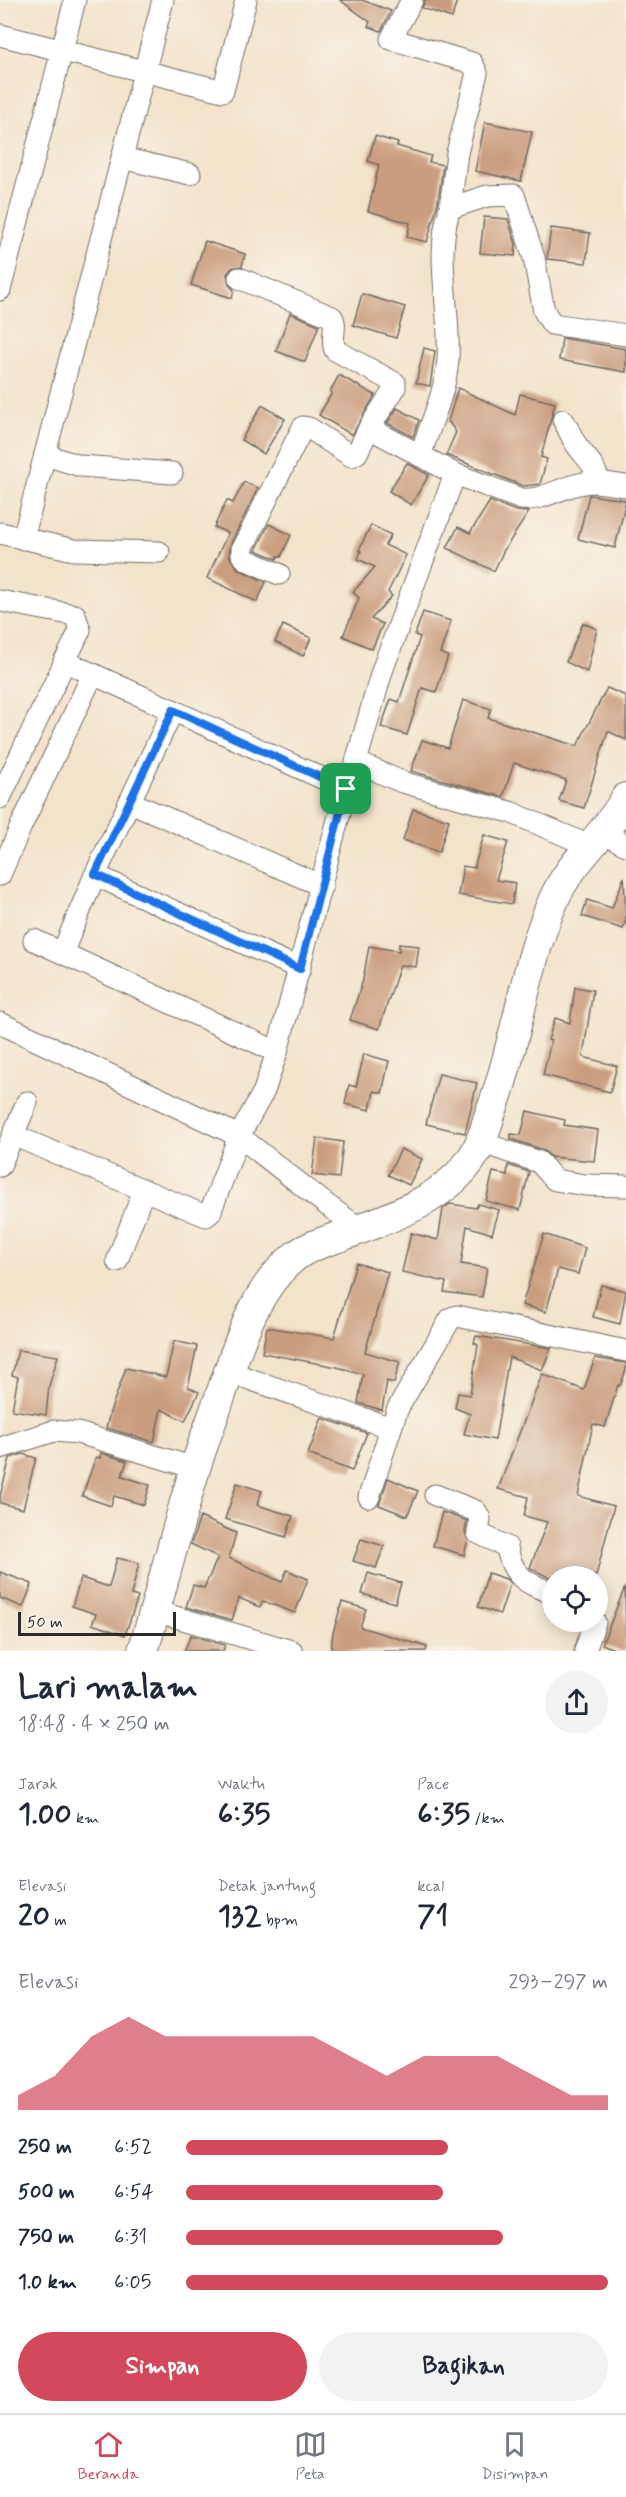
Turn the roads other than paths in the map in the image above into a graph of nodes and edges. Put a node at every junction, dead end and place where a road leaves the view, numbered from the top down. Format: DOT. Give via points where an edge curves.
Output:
graph roads {
  1 [pos="75,0"];
  2 [pos="163,0"];
  3 [pos="246,0"];
  4 [pos="412,0"];
  5 [pos="0,35"];
  6 [pos="62,51"];
  7 [pos="144,72"];
  8 [pos="122,159"];
  9 [pos="190,174"];
  10 [pos="450,208"];
  11 [pos="239,278"];
  12 [pos="0,290"];
  13 [pos="626,334"];
  14 [pos="563,420"];
  15 [pos="369,428"];
  16 [pos="45,455"];
  17 [pos="420,456"];
  18 [pos="172,473"];
  19 [pos="455,474"];
  20 [pos="599,482"];
  21 [pos="626,486"];
  22 [pos="0,532"];
  23 [pos="23,539"];
  24 [pos="159,552"];
  25 [pos="279,574"];
  26 [pos="0,601"];
  27 [pos="64,661"];
  28 [pos="93,675"];
  29 [pos="173,710"];
  30 [pos="356,762"];
  31 [pos="346,789"];
  32 [pos="0,798"];
  33 [pos="626,798"];
  34 [pos="130,802"];
  35 [pos="606,841"];
  36 [pos="95,874"];
  37 [pos="0,875"];
  38 [pos="322,886"];
  39 [pos="34,940"];
  40 [pos="63,951"];
  41 [pos="300,969"];
  42 [pos="0,1023"];
  43 [pos="277,1053"];
  44 [pos="27,1102"];
  45 [pos="15,1136"];
  46 [pos="239,1136"];
  47 [pos="480,1142"];
  48 [pos="0,1166"];
  49 [pos="626,1186"];
  50 [pos="144,1190"];
  51 [pos="360,1229"];
  52 [pos="117,1261"];
  53 [pos="626,1351"];
  54 [pos="229,1372"];
  55 [pos="391,1428"];
  56 [pos="0,1448"];
  57 [pos="195,1468"];
  58 [pos="435,1495"];
  59 [pos="369,1497"];
  60 [pos="542,1589"];
  61 [pos="155,1611"];
  62 [pos="592,1632"];
  63 [pos="143,1651"];
  64 [pos="292,1651"];
  65 [pos="585,1651"];
  1 -- 6 [label="street"];
  2 -- 7 [label="street"];
  3 -- 7 [label="street" via="223,91"];
  4 -- 10 [label="street" via="391,39 472,63 477,73 457,153"];
  5 -- 6 [label="street"];
  6 -- 7 [label="street"];
  6 -- 12 [label="street"];
  7 -- 8 [label="street"];
  8 -- 9 [label="street"];
  8 -- 16 [label="street"];
  10 -- 13 [label="street" via="487,196 514,195 534,258 544,311 552,324"];
  10 -- 17 [label="street" via="442,257 447,301 447,368"];
  11 -- 15 [label="street" via="332,317 335,350 395,383"];
  14 -- 20 [label="street" via="573,441 595,466"];
  15 -- 17 [label="street"];
  15 -- 25 [label="street" via="357,453 351,456 309,428 301,429 242,549 247,560"];
  16 -- 18 [label="street" via="81,466"];
  16 -- 23 [label="street"];
  17 -- 19 [label="street"];
  19 -- 20 [label="street" via="532,500 578,484"];
  19 -- 30 [label="street" via="382,671"];
  20 -- 21 [label="street"];
  22 -- 23 [label="street"];
  23 -- 24 [label="street" via="74,550"];
  26 -- 27 [label="street" via="75,615 80,630"];
  27 -- 28 [label="street"];
  27 -- 32 [label="street"];
  28 -- 29 [label="street"];
  28 -- 37 [label="street"];
  29 -- 31 [label="street"];
  29 -- 34 [label="street"];
  30 -- 31 [label="street"];
  30 -- 35 [label="street" via="402,782"];
  31 -- 38 [label="street"];
  33 -- 35 [label="street"];
  34 -- 36 [label="street"];
  34 -- 38 [label="street"];
  35 -- 47 [label="street" via="568,872 554,899 540,937 502,1082"];
  36 -- 40 [label="street"];
  36 -- 41 [label="street"];
  38 -- 41 [label="street"];
  39 -- 40 [label="street"];
  40 -- 43 [label="street"];
  41 -- 43 [label="street"];
  42 -- 46 [label="street"];
  43 -- 46 [label="street" via="264,1091"];
  44 -- 45 [label="street"];
  45 -- 48 [label="street"];
  45 -- 50 [label="street"];
  46 -- 50 [label="street" via="206,1216"];
  46 -- 51 [label="street"];
  47 -- 49 [label="street" via="538,1162 555,1180"];
  47 -- 51 [label="street" via="468,1163 441,1189"];
  50 -- 52 [label="street"];
  51 -- 54 [label="street" via="314,1246 295,1256 278,1272 244,1331"];
  53 -- 55 [label="street" via="457,1316 451,1318 398,1408"];
  54 -- 55 [label="street"];
  54 -- 57 [label="street"];
  55 -- 59 [label="street"];
  56 -- 57 [label="street" via="54,1431 78,1433"];
  57 -- 61 [label="street"];
  58 -- 60 [label="street" via="476,1511 480,1519 478,1533 507,1547 512,1566 528,1584"];
  61 -- 63 [label="street"];
  61 -- 64 [label="street"];
  62 -- 65 [label="street"];
}
